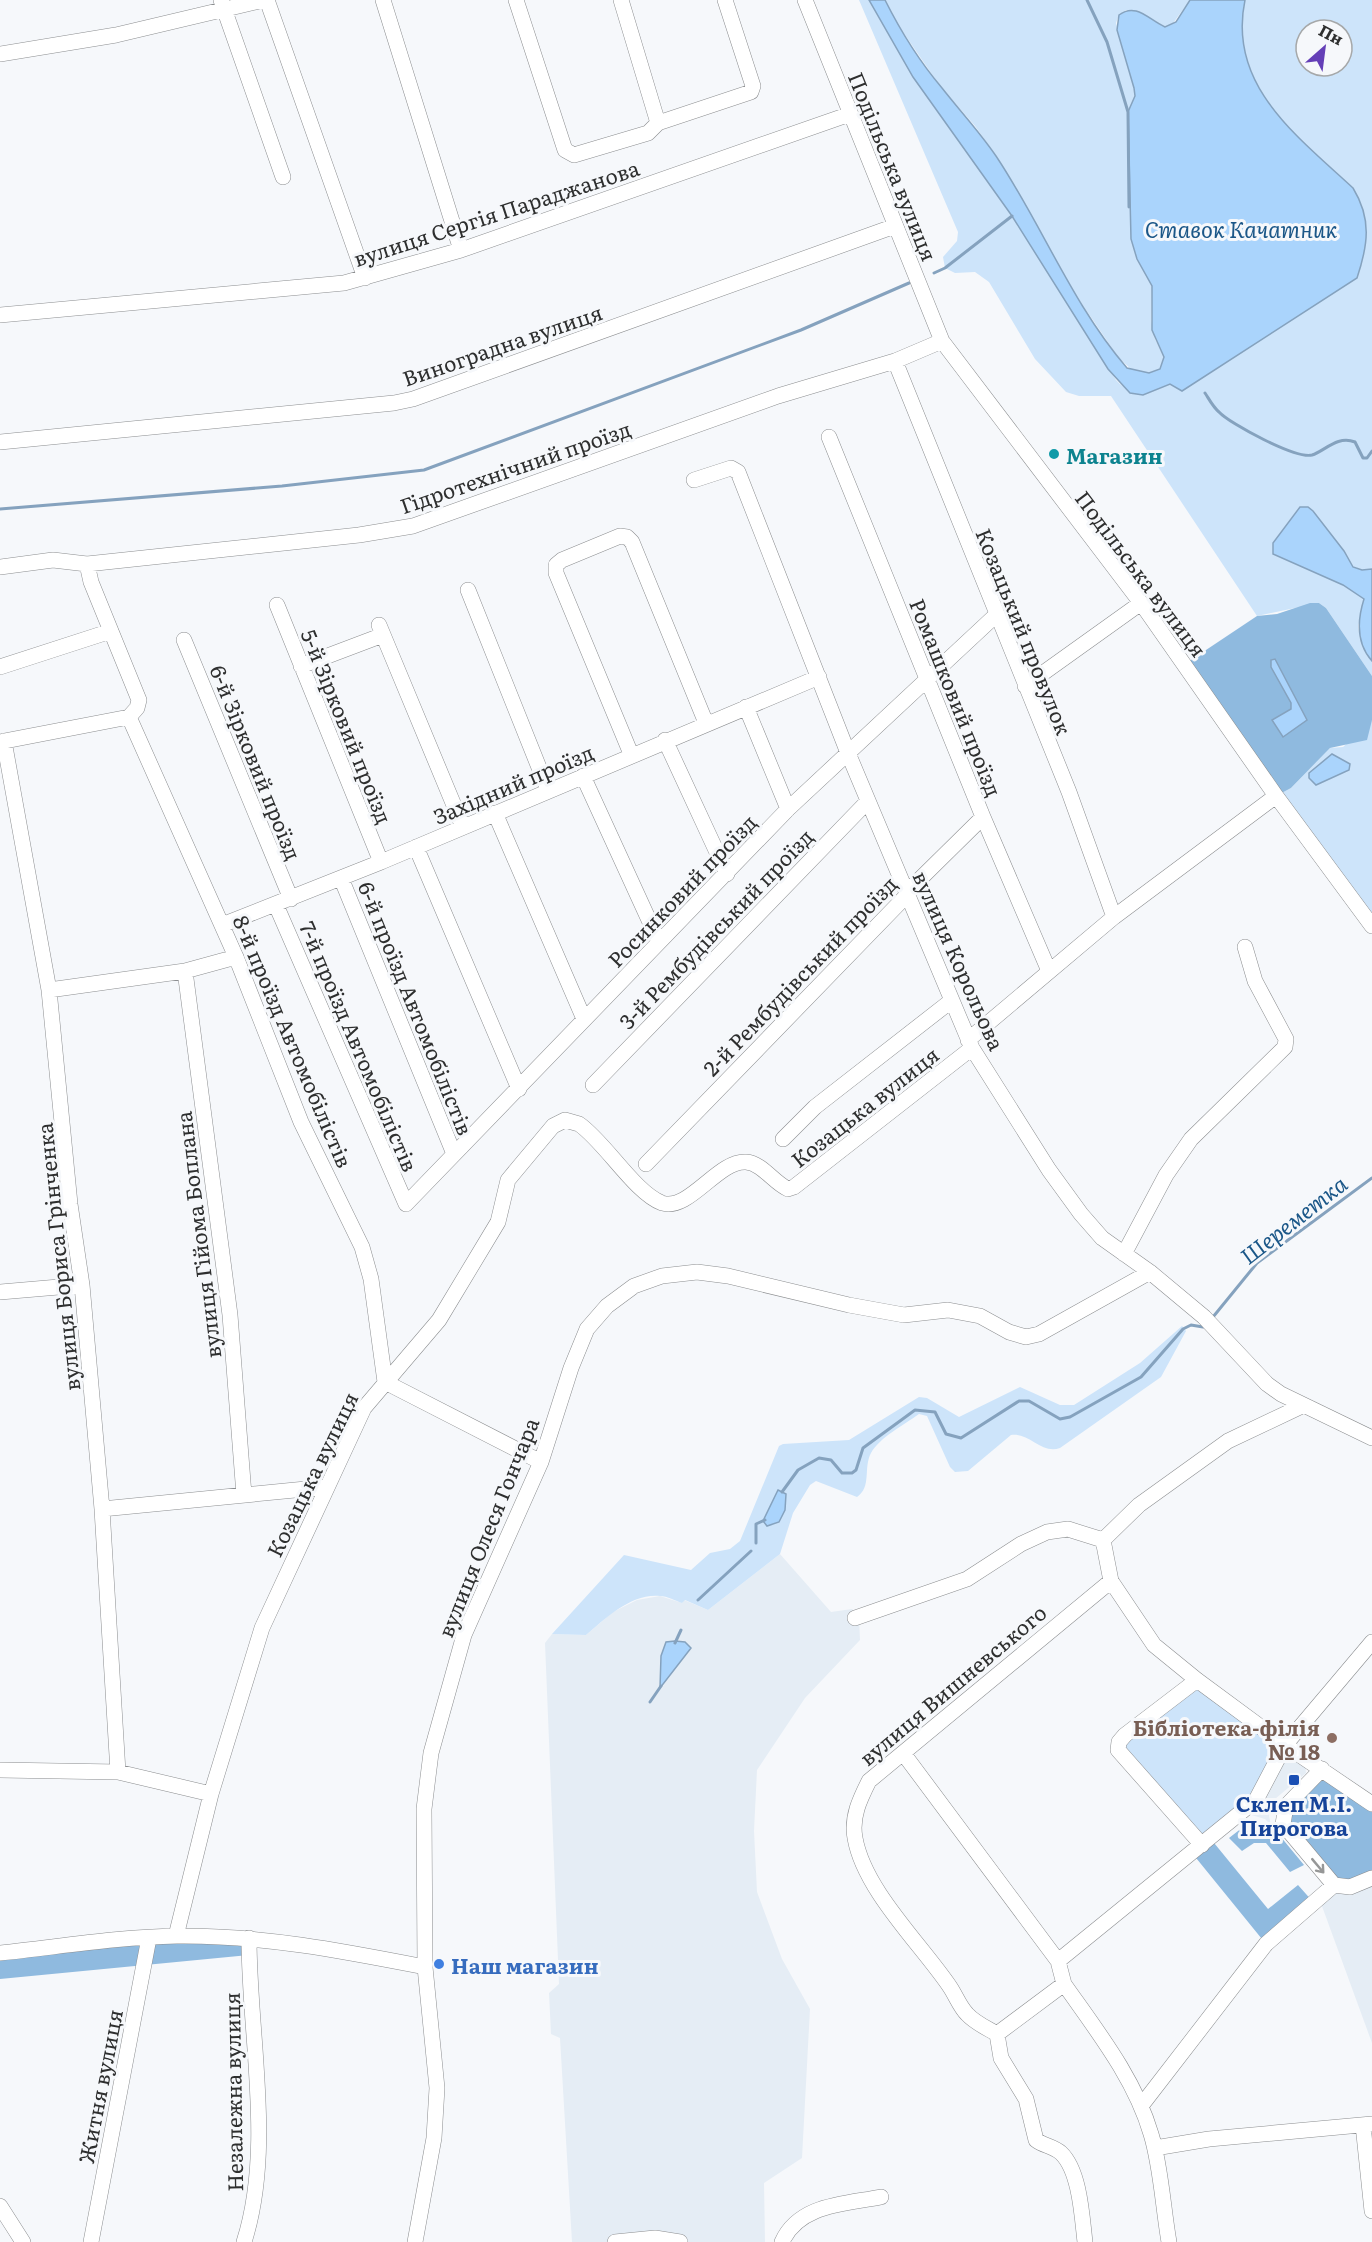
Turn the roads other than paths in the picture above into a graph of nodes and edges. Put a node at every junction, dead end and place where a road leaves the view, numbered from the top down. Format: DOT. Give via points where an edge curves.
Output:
graph roads {
  1 [pos="265,0"];
  2 [pos="383,0"];
  3 [pos="516,0"];
  4 [pos="621,0"];
  5 [pos="725,0"];
  6 [pos="805,0"];
  7 [pos="222,4"];
  8 [pos="0,54"];
  9 [pos="850,114"];
  10 [pos="658,123"];
  11 [pos="283,177"];
  12 [pos="895,226"];
  13 [pos="460,250"];
  14 [pos="365,278"];
  15 [pos="0,315"];
  16 [pos="942,341"];
  17 [pos="895,361"];
  18 [pos="829,437"];
  19 [pos="0,442"];
  20 [pos="694,480"];
  21 [pos="87,564"];
  22 [pos="0,567"];
  23 [pos="468,590"];
  24 [pos="1141,603"];
  25 [pos="278,605"];
  26 [pos="996,615"];
  27 [pos="111,631"];
  28 [pos="184,640"];
  29 [pos="301,666"];
  30 [pos="0,667"];
  31 [pos="819,677"];
  32 [pos="927,680"];
  33 [pos="1025,686"];
  34 [pos="746,707"];
  35 [pos="129,717"];
  36 [pos="706,723"];
  37 [pos="665,740"];
  38 [pos="2,742"];
  39 [pos="848,753"];
  40 [pos="631,754"];
  41 [pos="583,776"];
  42 [pos="548,790"];
  43 [pos="1276,796"];
  44 [pos="868,801"];
  45 [pos="789,809"];
  46 [pos="495,813"];
  47 [pos="983,817"];
  48 [pos="463,827"];
  49 [pos="416,847"];
  50 [pos="381,862"];
  51 [pos="727,874"];
  52 [pos="341,878"];
  53 [pos="908,894"];
  54 [pos="284,902"];
  55 [pos="1114,917"];
  56 [pos="222,925"];
  57 [pos="1372,926"];
  58 [pos="659,942"];
  59 [pos="1245,947"];
  60 [pos="236,957"];
  61 [pos="184,971"];
  62 [pos="1049,971"];
  63 [pos="49,990"];
  64 [pos="951,1001"];
  65 [pos="584,1019"];
  66 [pos="970,1044"];
  67 [pos="593,1084"];
  68 [pos="519,1089"];
  69 [pos="783,1139"];
  70 [pos="454,1154"];
  71 [pos="646,1164"];
  72 [pos="406,1204"];
  73 [pos="1124,1254"];
  74 [pos="1150,1272"];
  75 [pos="82,1285"];
  76 [pos="0,1292"];
  77 [pos="385,1382"];
  78 [pos="1304,1405"];
  79 [pos="1372,1438"];
  80 [pos="541,1462"];
  81 [pos="326,1487"];
  82 [pos="244,1495"];
  83 [pos="102,1509"];
  84 [pos="1103,1540"];
  85 [pos="1111,1581"];
  86 [pos="855,1618"];
  87 [pos="1372,1642"];
  88 [pos="1197,1680"];
  89 [pos="1285,1745"];
  90 [pos="903,1753"];
  91 [pos="1323,1769"];
  92 [pos="0,1770"];
  93 [pos="118,1772"];
  94 [pos="211,1794"];
  95 [pos="1372,1804"];
  96 [pos="1202,1845"];
  97 [pos="1372,1878"];
  98 [pos="1334,1885"];
  99 [pos="176,1936"];
  100 [pos="149,1938"];
  101 [pos="249,1938"];
  102 [pos="0,1953"];
  103 [pos="1058,1961"];
  104 [pos="425,1967"];
  105 [pos="1064,1984"];
  106 [pos="997,2034"];
  107 [pos="1141,2106"];
  108 [pos="1368,2125"];
  109 [pos="1155,2148"];
  110 [pos="881,2197"];
  111 [pos="0,2206"];
  112 [pos="1372,2211"];
  113 [pos="23,2242"];
  114 [pos="91,2242"];
  115 [pos="244,2242"];
  116 [pos="415,2242"];
  117 [pos="615,2242"];
  118 [pos="680,2242"];
  119 [pos="782,2242"];
  120 [pos="1085,2242"];
  121 [pos="1169,2242"];
  1 -- 7 [label="street"];
  1 -- 14 [label="street"];
  2 -- 13 [label="street"];
  3 -- 10 [label="street" via="568,154 574,156 648,133"];
  4 -- 10 [label="street"];
  5 -- 10 [label="street" via="753,89 749,94"];
  6 -- 9 [label="street, Подільська вулиця"];
  7 -- 8 [label="street" via="116,35"];
  7 -- 11 [label="street"];
  9 -- 12 [label="street, Подільська вулиця"];
  9 -- 13 [label="street, вулиця Сергія Параджанова"];
  12 -- 16 [label="street, Подільська вулиця"];
  12 -- 19 [label="street, Виноградна вулиця" via="394,404"];
  13 -- 14 [label="street, вулиця Сергія Параджанова"];
  14 -- 15 [label="street, вулиця Сергія Параджанова"];
  16 -- 17 [label="street, Гідротехнічний проїзд"];
  16 -- 24 [label="street, Подільська вулиця"];
  17 -- 21 [label="street, Гідротехнічний проїзд" via="778,396 413,526"];
  17 -- 26 [label="street, Козацький провулок"];
  18 -- 32 [label="street, Ромашковий проїзд"];
  20 -- 31 [label="street, вулиця Корольова" via="730,468 738,472"];
  21 -- 22 [label="street, Гідротехнічний проїзд" via="53,560"];
  21 -- 27 [label="street"];
  23 -- 42 [label="street"];
  24 -- 33 [label="street"];
  24 -- 43 [label="street, Подільська вулиця"];
  25 -- 29 [label="street, 5-й Зірковий проїзд"];
  26 -- 32 [label="street, Росинковий проїзд"];
  26 -- 33 [label="street, Козацький провулок"];
  27 -- 30 [label="street"];
  27 -- 35 [label="street" via="140,700"];
  28 -- 54 [label="street, 6-й Зірковий проїзд"];
  29 -- 48 [label="street" via="381,630"];
  29 -- 50 [label="street, 5-й Зірковий проїзд"];
  31 -- 34 [label="street, Західний проїзд"];
  31 -- 39 [label="street, вулиця Корольова"];
  32 -- 39 [label="street, Росинковий проїзд"];
  32 -- 47 [label="street, Ромашковий проїзд"];
  33 -- 55 [label="street, Козацький провулок"];
  34 -- 36 [label="street, Західний проїзд"];
  34 -- 45 [label="street"];
  35 -- 38 [label="street"];
  35 -- 56 [label="street, 8-й проїзд Автомобілістів"];
  36 -- 37 [label="street, Західний проїзд"];
  36 -- 40 [label="street" via="632,542 620,536 562,560 556,565 556,573"];
  37 -- 40 [label="street, Західний проїзд"];
  37 -- 51 [label="street"];
  38 -- 63 [label="street, вулиця Бориса Грінченка"];
  39 -- 44 [label="street, вулиця Корольова"];
  39 -- 45 [label="street, Росинковий проїзд"];
  40 -- 41 [label="street, Західний проїзд"];
  41 -- 42 [label="street, Західний проїзд"];
  41 -- 58 [label="street"];
  42 -- 46 [label="street, Західний проїзд"];
  43 -- 55 [label="street, Козацька вулиця"];
  43 -- 57 [label="street, Подільська вулиця"];
  44 -- 53 [label="street, вулиця Корольова"];
  44 -- 67 [label="street, 3-й Рембудівський проїзд"];
  45 -- 51 [label="street, Росинковий проїзд"];
  46 -- 48 [label="street, Західний проїзд"];
  46 -- 65 [label="street"];
  47 -- 53 [label="street, 2-й Рембудівський проїзд"];
  47 -- 62 [label="street, Ромашковий проїзд"];
  48 -- 49 [label="street, Західний проїзд"];
  49 -- 50 [label="street, Західний проїзд"];
  49 -- 68 [label="street"];
  50 -- 52 [label="street, Західний проїзд"];
  51 -- 58 [label="street, Росинковий проїзд"];
  52 -- 54 [label="street, Західний проїзд"];
  52 -- 70 [label="street, 6-й проїзд Автомобілістів"];
  53 -- 64 [label="street, вулиця Корольова"];
  53 -- 71 [label="street, 2-й Рембудівський проїзд"];
  54 -- 56 [label="street, Західний проїзд"];
  54 -- 72 [label="street, 7-й проїзд Автомобілістів"];
  55 -- 62 [label="street, Козацька вулиця"];
  56 -- 60 [label="street, 8-й проїзд Автомобілістів"];
  58 -- 65 [label="street, Росинковий проїзд"];
  59 -- 73 [label="street" via="1255,981 1286,1039 1285,1047 1191,1139 1166,1175"];
  60 -- 61 [label="street"];
  60 -- 77 [label="street, 8-й проїзд Автомобілістів" via="302,1122 362,1247 371,1279"];
  61 -- 63 [label="street"];
  61 -- 82 [label="street, вулиця Гійома Боплана" via="230,1315"];
  62 -- 66 [label="street, Козацька вулиця"];
  63 -- 75 [label="street, вулиця Бориса Грінченка"];
  64 -- 66 [label="street, вулиця Корольова"];
  64 -- 69 [label="street" via="815,1107"];
  65 -- 68 [label="street, Росинковий проїзд"];
  66 -- 73 [label="street, вулиця Корольова" via="1069,1199 1102,1238"];
  66 -- 77 [label="street, Козацька вулиця" via="788,1189 758,1166 746,1162 732,1165 676,1203 665,1204 647,1193 585,1128 569,1120 557,1123 506,1185 498,1222 439,1320"];
  68 -- 70 [label="street, Росинковий проїзд"];
  70 -- 72 [label="street, Росинковий проїзд"];
  73 -- 74 [label="street, вулиця Корольова"];
  74 -- 78 [label="street, вулиця Корольова" via="1204,1317 1261,1379"];
  74 -- 80 [label="street, вулиця Олеся Гончара" via="1039,1334 1026,1337 980,1316 948,1310 904,1315 713,1273 680,1273 648,1280 618,1296 588,1329 571,1368"];
  75 -- 76 [label="street"];
  75 -- 83 [label="street, вулиця Бориса Грінченка"];
  77 -- 80 [label="street"];
  77 -- 81 [label="street, Козацька вулиця" via="364,1408"];
  78 -- 79 [label="street, вулиця Корольова"];
  78 -- 84 [label="street" via="1228,1441 1139,1505"];
  80 -- 104 [label="street, вулиця Олеся Гончара" via="472,1613 431,1753 424,1809"];
  81 -- 82 [label="street"];
  81 -- 94 [label="street, Козацька вулиця" via="262,1628"];
  82 -- 83 [label="street"];
  83 -- 93 [label="street, вулиця Бориса Грінченка"];
  84 -- 85 [label="street"];
  84 -- 86 [label="street" via="1068,1529 1047,1532 967,1579"];
  85 -- 88 [label="street" via="1150,1641"];
  85 -- 90 [label="street, вулиця Вишневського"];
  87 -- 89 [label="street"];
  88 -- 89 [label="street"];
  88 -- 96 [label="street" via="1125,1734 1118,1746 1121,1757"];
  89 -- 91 [label="street"];
  89 -- 96 [label="street" via="1256,1800"];
  90 -- 103 [label="street"];
  90 -- 106 [label="street, вулиця Вишневського" via="869,1781 859,1801 854,1819 858,1851 865,1869 965,2013"];
  91 -- 95 [label="street"];
  91 -- 98 [label="street, one-way" via="1288,1803 1282,1821"];
  92 -- 93 [label="street"];
  93 -- 94 [label="street"];
  94 -- 99 [label="street, Козацька вулиця"];
  96 -- 103 [label="street"];
  97 -- 98 [label="street" via="1350,1887"];
  98 -- 107 [label="street" via="1266,1944"];
  99 -- 100 [label="street"];
  99 -- 101 [label="street"];
  100 -- 102 [label="street"];
  100 -- 114 [label="street, Житня вулиця"];
  101 -- 104 [label="street" via="318,1946"];
  101 -- 115 [label="street, Незалежна вулиця" via="259,2161 255,2202"];
  103 -- 105 [label="street"];
  104 -- 116 [label="street, вулиця Олеся Гончара" via="437,2088 434,2138"];
  105 -- 106 [label="street"];
  105 -- 107 [label="street" via="1108,2047"];
  106 -- 120 [label="street" via="999,2054 1026,2099 1036,2140 1054,2148 1068,2163 1079,2195"];
  107 -- 109 [label="street"];
  108 -- 109 [label="street" via="1209,2139"];
  108 -- 112 [label="street"];
  109 -- 121 [label="street"];
  110 -- 119 [label="street" via="810,2212 793,2224"];
  111 -- 113 [label="street"];
  117 -- 118 [label="street" via="655,2238"];
}
